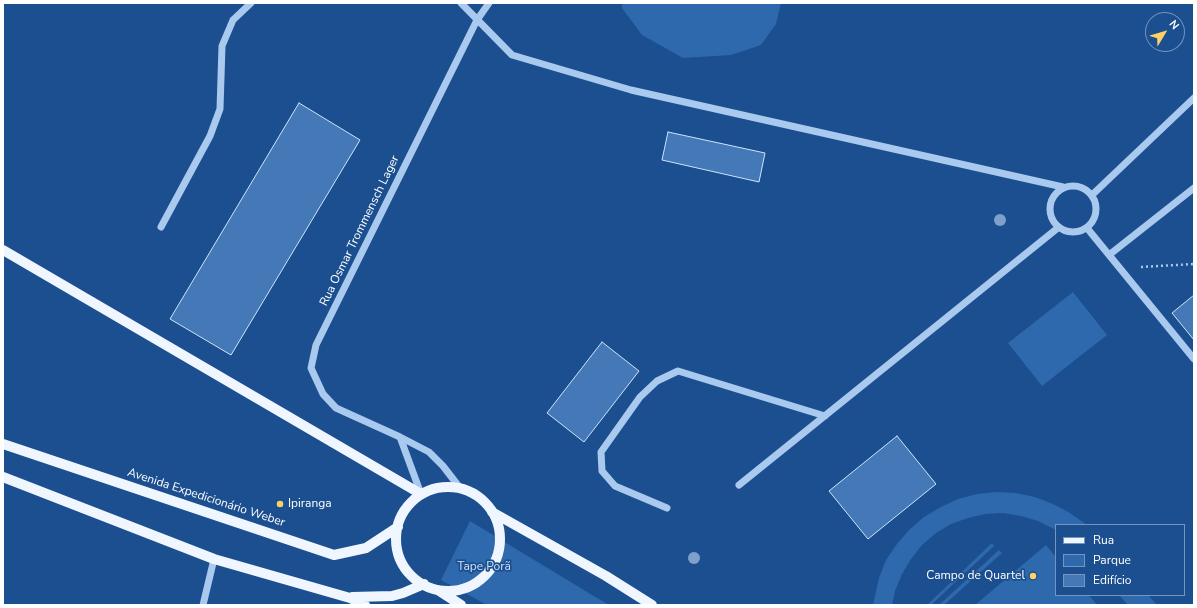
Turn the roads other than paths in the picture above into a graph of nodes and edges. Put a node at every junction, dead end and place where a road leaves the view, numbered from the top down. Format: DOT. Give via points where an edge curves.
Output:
graph roads {
  1 [pos="251,3"];
  2 [pos="461,3"];
  3 [pos="489,3"];
  4 [pos="477,20"];
  5 [pos="1194,98"];
  6 [pos="1063,187"];
  7 [pos="1194,188"];
  8 [pos="1092,194"];
  9 [pos="161,227"];
  10 [pos="1059,227"];
  11 [pos="1087,228"];
  12 [pos="3,250"];
  13 [pos="1109,255"];
  14 [pos="1194,359"];
  15 [pos="825,416"];
  16 [pos="400,437"];
  17 [pos="3,444"];
  18 [pos="3,477"];
  19 [pos="740,485"];
  20 [pos="460,488"];
  21 [pos="421,494"];
  22 [pos="667,508"];
  23 [pos="492,512"];
  24 [pos="398,527"];
  25 [pos="214,559"];
  26 [pos="424,584"];
  27 [pos="436,589"];
  28 [pos="350,598"];
  29 [pos="203,605"];
  30 [pos="365,605"];
  31 [pos="461,605"];
  32 [pos="652,605"];
  1 -- 9 [label="street" via="233,20 222,46 220,109 210,136"];
  2 -- 4 [label="street"];
  3 -- 4 [label="street, Rua Osmar Trommensch Lager"];
  4 -- 6 [label="street" via="512,55 631,90"];
  4 -- 16 [label="street, Rua Osmar Trommensch Lager" via="316,345 311,368 324,394 336,408"];
  5 -- 8 [label="street"];
  6 -- 8 [label="street" via="1079,186"];
  6 -- 10 [label="street" via="1052,198 1050,206 1053,222"];
  7 -- 13 [label="street"];
  8 -- 11 [label="street" via="1097,208 1096,216"];
  10 -- 11 [label="street" via="1073,232"];
  10 -- 15 [label="street"];
  11 -- 13 [label="street"];
  12 -- 21 [label="main road"];
  13 -- 14 [label="street"];
  15 -- 19 [label="street"];
  15 -- 22 [label="street" via="678,371 657,381 640,397 601,452 602,471 615,486"];
  16 -- 20 [label="street, Rua Osmar Trommensch Lager" via="429,452"];
  16 -- 21 [label="street"];
  17 -- 24 [label="main road, Avenida Expedicionário Weber" via="334,555 366,548"];
  18 -- 25 [label="main road"];
  20 -- 21 [label="main road" via="433,489"];
  20 -- 23 [label="main road" via="484,501"];
  21 -- 24 [label="main road" via="402,514"];
  23 -- 27 [label="main road" via="498,524 499,551 486,574 476,583 463,588 450,591"];
  23 -- 32 [label="main road"];
  24 -- 26 [label="main road" via="396,540 404,566"];
  25 -- 28 [label="main road"];
  25 -- 29 [label="street"];
  26 -- 27 [label="main road"];
  26 -- 28 [label="main road" via="392,596"];
  27 -- 31 [label="main road"];
  28 -- 30 [label="main road"];
}
